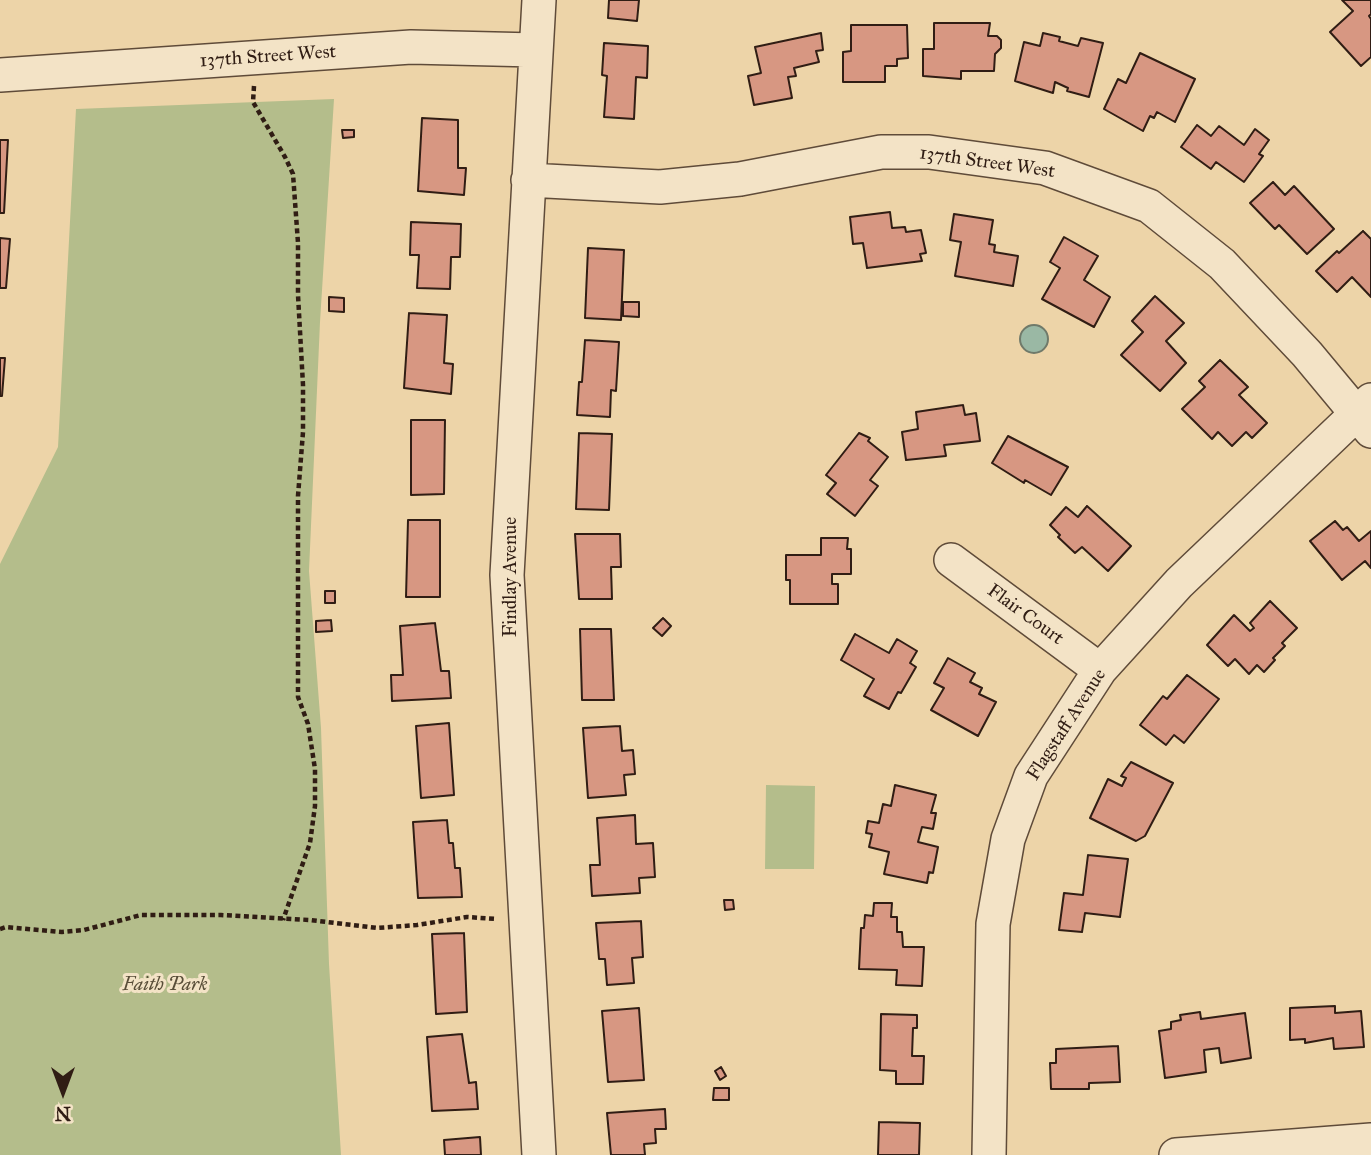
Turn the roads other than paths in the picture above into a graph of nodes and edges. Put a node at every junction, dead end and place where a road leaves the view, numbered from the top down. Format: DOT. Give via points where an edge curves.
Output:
graph roads {
  1 [pos="539,0"];
  2 [pos="536,50"];
  3 [pos="0,75"];
  4 [pos="528,180"];
  5 [pos="1366,415"];
  6 [pos="951,560"];
  7 [pos="1100,670"];
  8 [pos="1371,1140"];
  9 [pos="539,1155"];
  10 [pos="989,1155"];
  11 [pos="1176,1155"];
  1 -- 2 [label="street, Findlay Avenue"];
  2 -- 3 [label="street, 137th Street West" via="411,47"];
  2 -- 4 [label="street, Findlay Avenue"];
  4 -- 5 [label="street, 137th Street West" via="660,187 740,180 880,152 929,152 1045,168 1160,214 1222,264"];
  4 -- 9 [label="street, Findlay Avenue" via="507,575"];
  5 -- 7 [label="street, Flagstaff Avenue" via="1179,583"];
  6 -- 7 [label="street, Flair Court"];
  7 -- 10 [label="street, Flagstaff Avenue" via="1031,775 1008,839 993,924"];
  8 -- 11 [label="street"];
}
